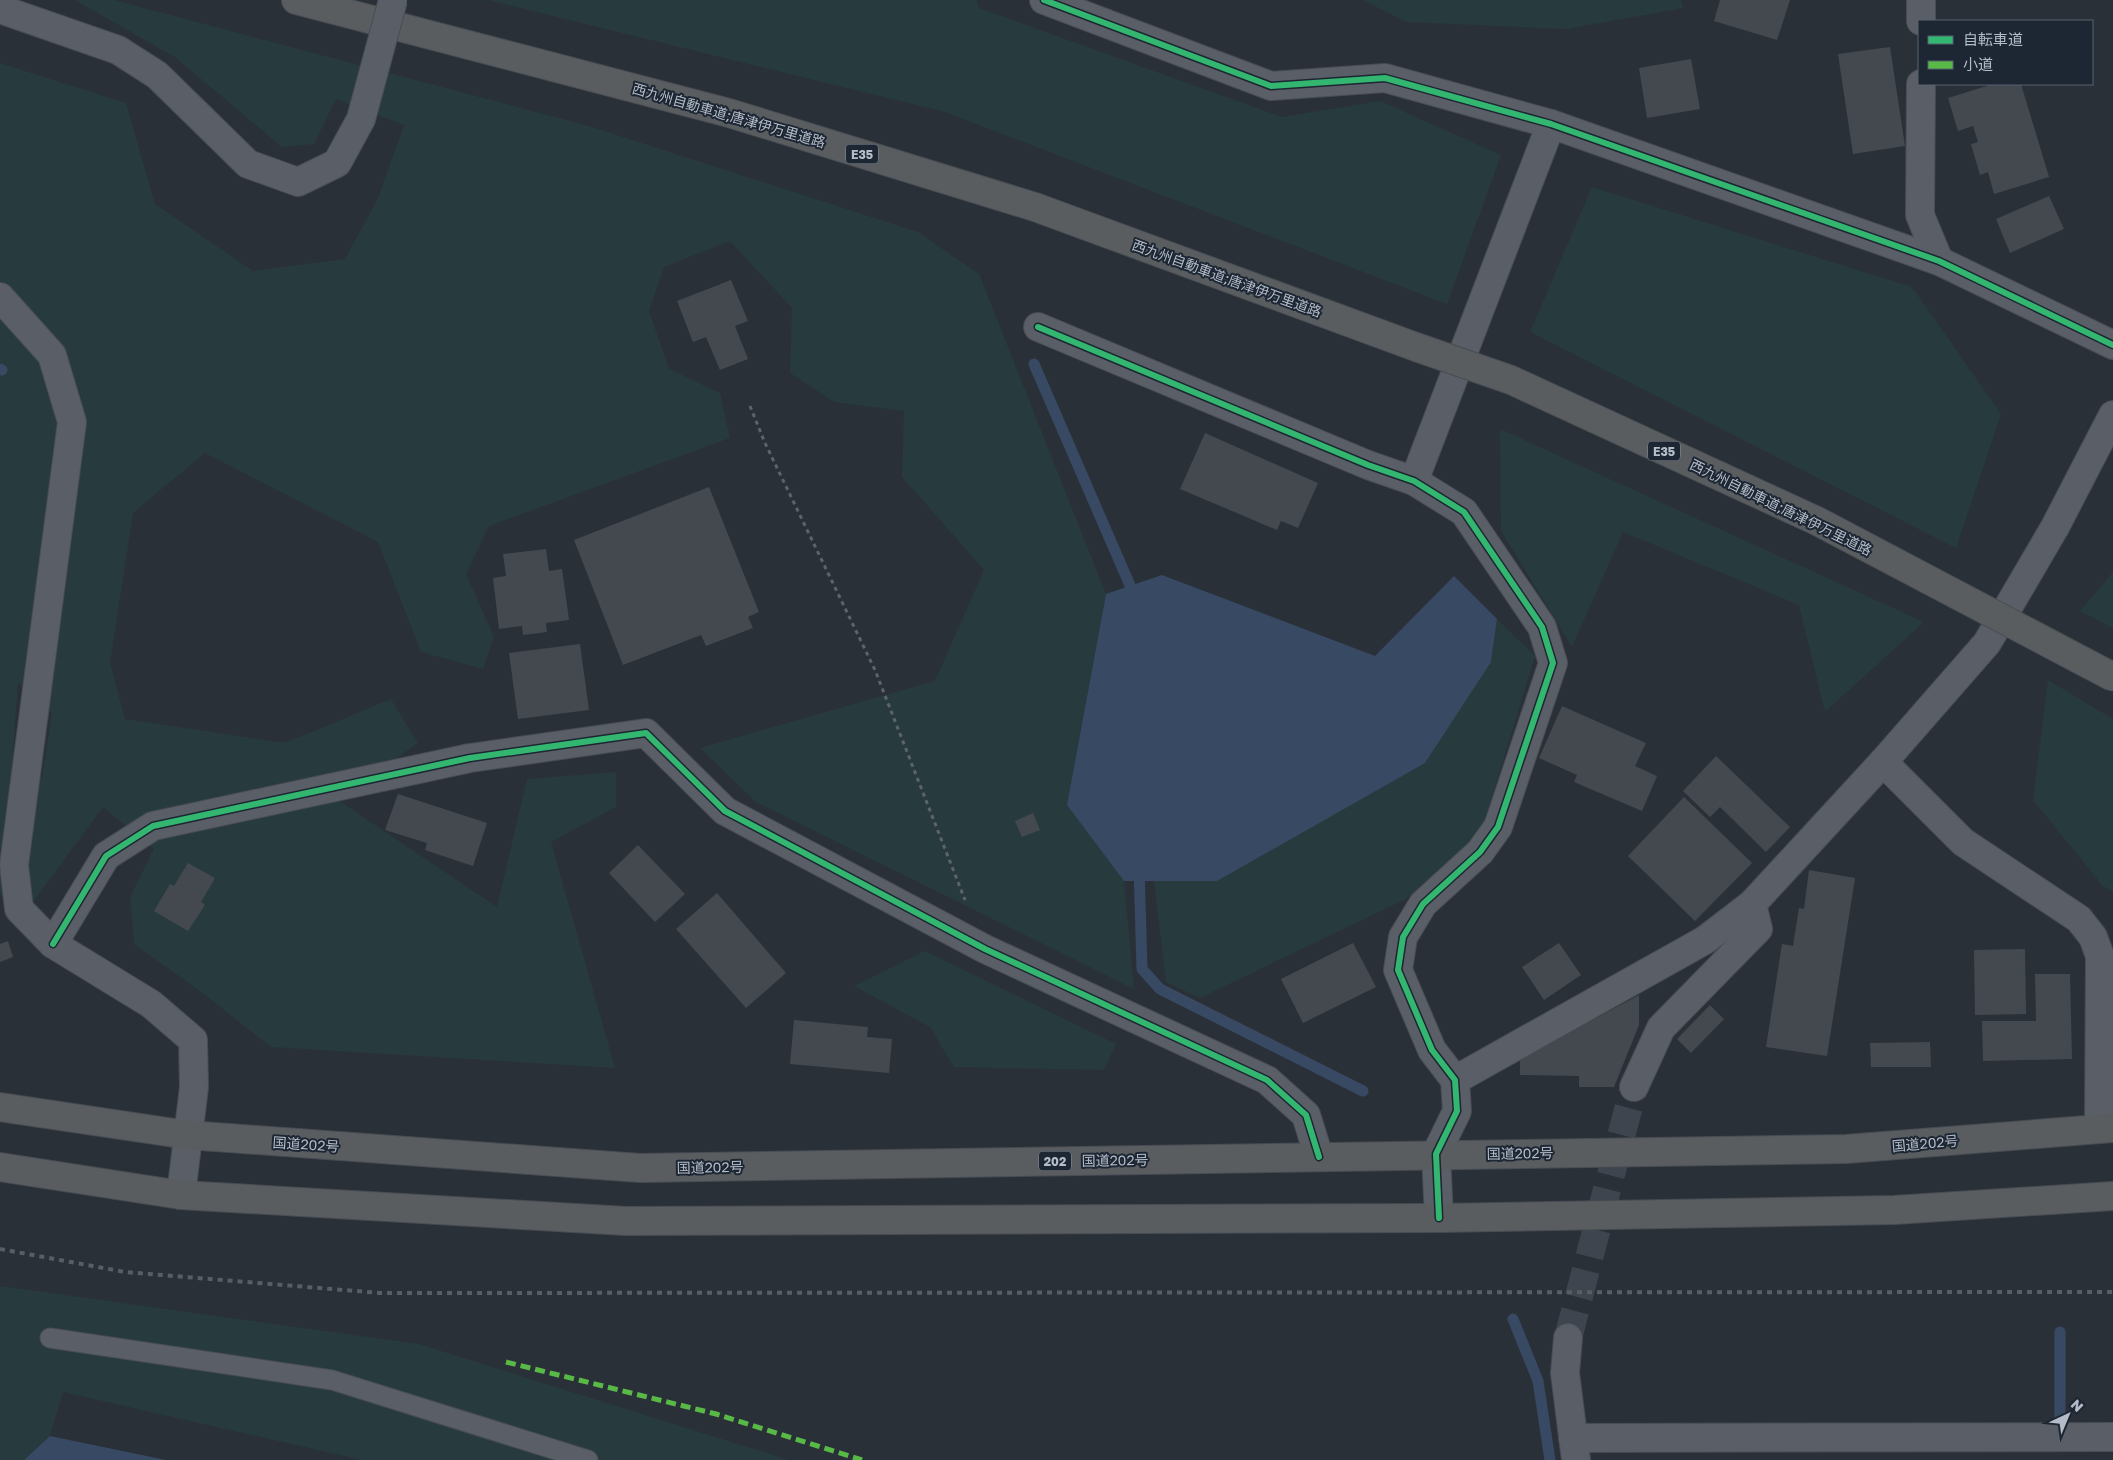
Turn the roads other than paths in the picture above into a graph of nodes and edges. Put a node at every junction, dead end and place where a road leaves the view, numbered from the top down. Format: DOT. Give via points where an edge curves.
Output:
graph roads {
  1 [pos="296,0"];
  2 [pos="393,0"];
  3 [pos="1044,0"];
  4 [pos="1921,0"];
  5 [pos="0,9"];
  6 [pos="1921,20"];
  7 [pos="1921,85"];
  8 [pos="1551,124"];
  9 [pos="1939,261"];
  10 [pos="0,297"];
  11 [pos="1038,327"];
  12 [pos="2113,345"];
  13 [pos="2113,414"];
  14 [pos="1414,481"];
  15 [pos="2113,676"];
  16 [pos="1884,762"];
  17 [pos="1752,904"];
  18 [pos="53,944"];
  19 [pos="1455,1080"];
  20 [pos="1634,1086"];
  21 [pos="0,1106"];
  22 [pos="2106,1128"];
  23 [pos="188,1135"];
  24 [pos="1436,1154"];
  25 [pos="1319,1157"];
  26 [pos="0,1167"];
  27 [pos="181,1195"];
  28 [pos="2113,1196"];
  29 [pos="1439,1218"];
  30 [pos="50,1338"];
  31 [pos="1568,1338"];
  32 [pos="2113,1437"];
  33 [pos="1575,1449"];
  34 [pos="588,1460"];
  1 -- 15 [label="highway, 西九州自動車道;唐津伊万里道路 / E35, bridge" via="729,113 1026,204 1511,380 1817,521"];
  2 -- 5 [label="street, bridge" via="361,119 337,163 298,182 248,164 157,75 118,50"];
  3 -- 8 [label="street" via="1271,86 1385,78"];
  4 -- 6 [label="street"];
  7 -- 9 [label="street" via="1920,215"];
  8 -- 9 [label="street"];
  8 -- 14 [label="street"];
  9 -- 12 [label="street"];
  10 -- 18 [label="street" via="52,355 72,422 14,865 19,910"];
  11 -- 14 [label="street" via="1368,465"];
  13 -- 16 [label="street" via="2055,527 1986,643"];
  14 -- 19 [label="street" via="1464,512 1542,627 1553,663 1498,827 1480,852 1423,904 1403,937 1398,970 1432,1050"];
  16 -- 17 [label="street"];
  16 -- 22 [label="street" via="1963,842 2079,919 2093,937 2100,956"];
  17 -- 19 [label="street" via="1705,940"];
  17 -- 20 [label="street" via="1758,929 1661,1028"];
  18 -- 23 [label="street" via="151,1004 192,1040 194,1087"];
  18 -- 25 [label="street" via="106,856 153,826 470,758 646,733 725,811 985,949 1267,1080 1306,1114"];
  19 -- 24 [label="street" via="1457,1111"];
  21 -- 23 [label="highway, 国道202号 / 202"];
  22 -- 24 [label="highway, 国道202号 / 202" via="1846,1149"];
  23 -- 25 [label="highway, 国道202号 / 202" via="640,1168"];
  23 -- 27 [label="street"];
  24 -- 25 [label="highway, 国道202号 / 202"];
  24 -- 29 [label="street"];
  26 -- 27 [label="highway"];
  27 -- 29 [label="highway" via="626,1221"];
  28 -- 29 [label="highway" via="1894,1210"];
  30 -- 34 [label="lane" via="332,1380"];
  31 -- 33 [label="street" via="1565,1373"];
  32 -- 33 [label="street"];
}
